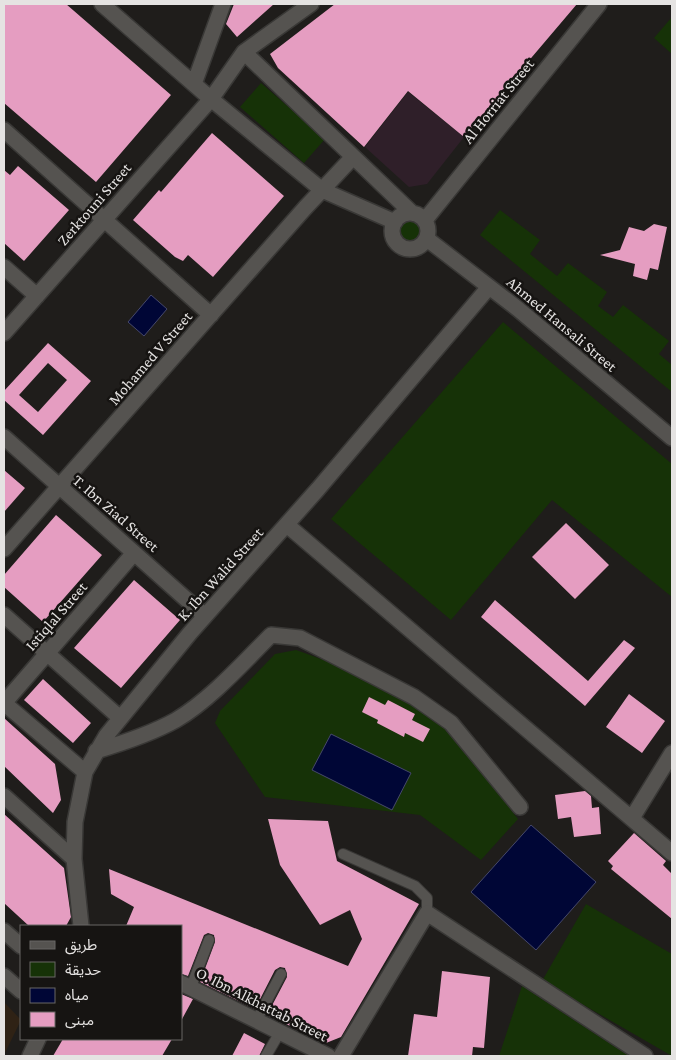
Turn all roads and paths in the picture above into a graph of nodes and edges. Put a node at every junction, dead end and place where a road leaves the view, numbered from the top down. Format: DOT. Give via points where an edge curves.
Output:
graph roads {
  1 [pos="102,4"];
  2 [pos="223,4"];
  3 [pos="310,4"];
  4 [pos="599,4"];
  5 [pos="244,52"];
  6 [pos="194,84"];
  7 [pos="211,99"];
  8 [pos="4,130"];
  9 [pos="353,157"];
  10 [pos="322,190"];
  11 [pos="418,216"];
  12 [pos="104,220"];
  13 [pos="395,222"];
  14 [pos="427,239"];
  15 [pos="4,267"];
  16 [pos="489,287"];
  17 [pos="37,296"];
  18 [pos="211,315"];
  19 [pos="4,333"];
  20 [pos="4,437"];
  21 [pos="672,438"];
  22 [pos="60,487"];
  23 [pos="287,525"];
  24 [pos="4,549"];
  25 [pos="134,553"];
  26 [pos="4,615"];
  27 [pos="205,616"];
  28 [pos="47,653"];
  29 [pos="4,703"];
  30 [pos="120,717"];
  31 [pos="96,751"];
  32 [pos="672,753"];
  33 [pos="85,772"];
  34 [pos="4,796"];
  35 [pos="520,806"];
  36 [pos="632,818"];
  37 [pos="672,853"];
  38 [pos="343,854"];
  39 [pos="74,859"];
  40 [pos="427,913"];
  41 [pos="81,925"];
  42 [pos="4,931"];
  43 [pos="209,940"];
  44 [pos="20,945"];
  45 [pos="281,974"];
  46 [pos="4,976"];
  47 [pos="186,985"];
  48 [pos="20,990"];
  49 [pos="256,1021"];
  50 [pos="280,1032"];
  51 [pos="38,1040"];
  52 [pos="30,1056"];
  53 [pos="266,1056"];
  54 [pos="328,1056"];
  55 [pos="341,1056"];
  56 [pos="645,1056"];
  1 -- 6 [label="street"];
  2 -- 6 [label="street"];
  3 -- 5 [label="street, Zerktouni Street"];
  4 -- 11 [label="street, Al Horriat Street"];
  5 -- 7 [label="street, Zerktouni Street"];
  5 -- 9 [label="street"];
  6 -- 7 [label="street"];
  7 -- 10 [label="street"];
  7 -- 12 [label="street, Zerktouni Street"];
  8 -- 12 [label="street"];
  9 -- 10 [label="street, Mohamed V Street"];
  9 -- 11 [label="street"];
  10 -- 13 [label="street"];
  10 -- 18 [label="street, Mohamed V Street"];
  11 -- 13 [label="street" via="399,217"];
  11 -- 14 [label="street" via="429,230"];
  12 -- 17 [label="street, Zerktouni Street"];
  12 -- 18 [label="street"];
  13 -- 14 [label="street" via="392,233 402,247 418,247"];
  14 -- 16 [label="street, Ahmed Hansali Street"];
  15 -- 17 [label="street"];
  16 -- 21 [label="street, Ahmed Hansali Street"];
  16 -- 23 [label="street, K. Ibn Walid Street"];
  17 -- 19 [label="street, Zerktouni Street"];
  18 -- 22 [label="street, Mohamed V Street"];
  20 -- 22 [label="street, T. Ibn Ziad Street"];
  22 -- 24 [label="street, Mohamed V Street"];
  22 -- 25 [label="street, T. Ibn Ziad Street"];
  23 -- 27 [label="street, K. Ibn Walid Street"];
  23 -- 36 [label="street"];
  25 -- 27 [label="street, T. Ibn Ziad Street"];
  25 -- 28 [label="street, Istiqlal Street"];
  26 -- 28 [label="street"];
  27 -- 30 [label="street, K. Ibn Walid Street"];
  28 -- 29 [label="street, Istiqlal Street"];
  28 -- 30 [label="street"];
  29 -- 33 [label="street"];
  30 -- 31 [label="street, K. Ibn Walid Street"];
  31 -- 33 [label="street, K. Ibn Walid Street"];
  31 -- 35 [label="street" via="174,721 271,635 300,638 414,697 451,723"];
  32 -- 36 [label="street"];
  33 -- 39 [label="street, K. Ibn Walid Street" via="75,822"];
  34 -- 39 [label="street"];
  36 -- 37 [label="street"];
  38 -- 40 [label="lane" via="416,886 427,898"];
  39 -- 41 [label="street, K. Ibn Walid Street"];
  40 -- 55 [label="street"];
  40 -- 56 [label="street"];
  42 -- 44 [label="street"];
  43 -- 47 [label="lane"];
  45 -- 49 [label="lane"];
  46 -- 48 [label="street"];
  47 -- 49 [label="street, O. Ibn Alkhattab Street"];
  49 -- 50 [label="street, O. Ibn Alkhattab Street"];
  50 -- 53 [label="lane"];
  50 -- 54 [label="street, O. Ibn Alkhattab Street"];
  51 -- 52 [label="street"];
}
